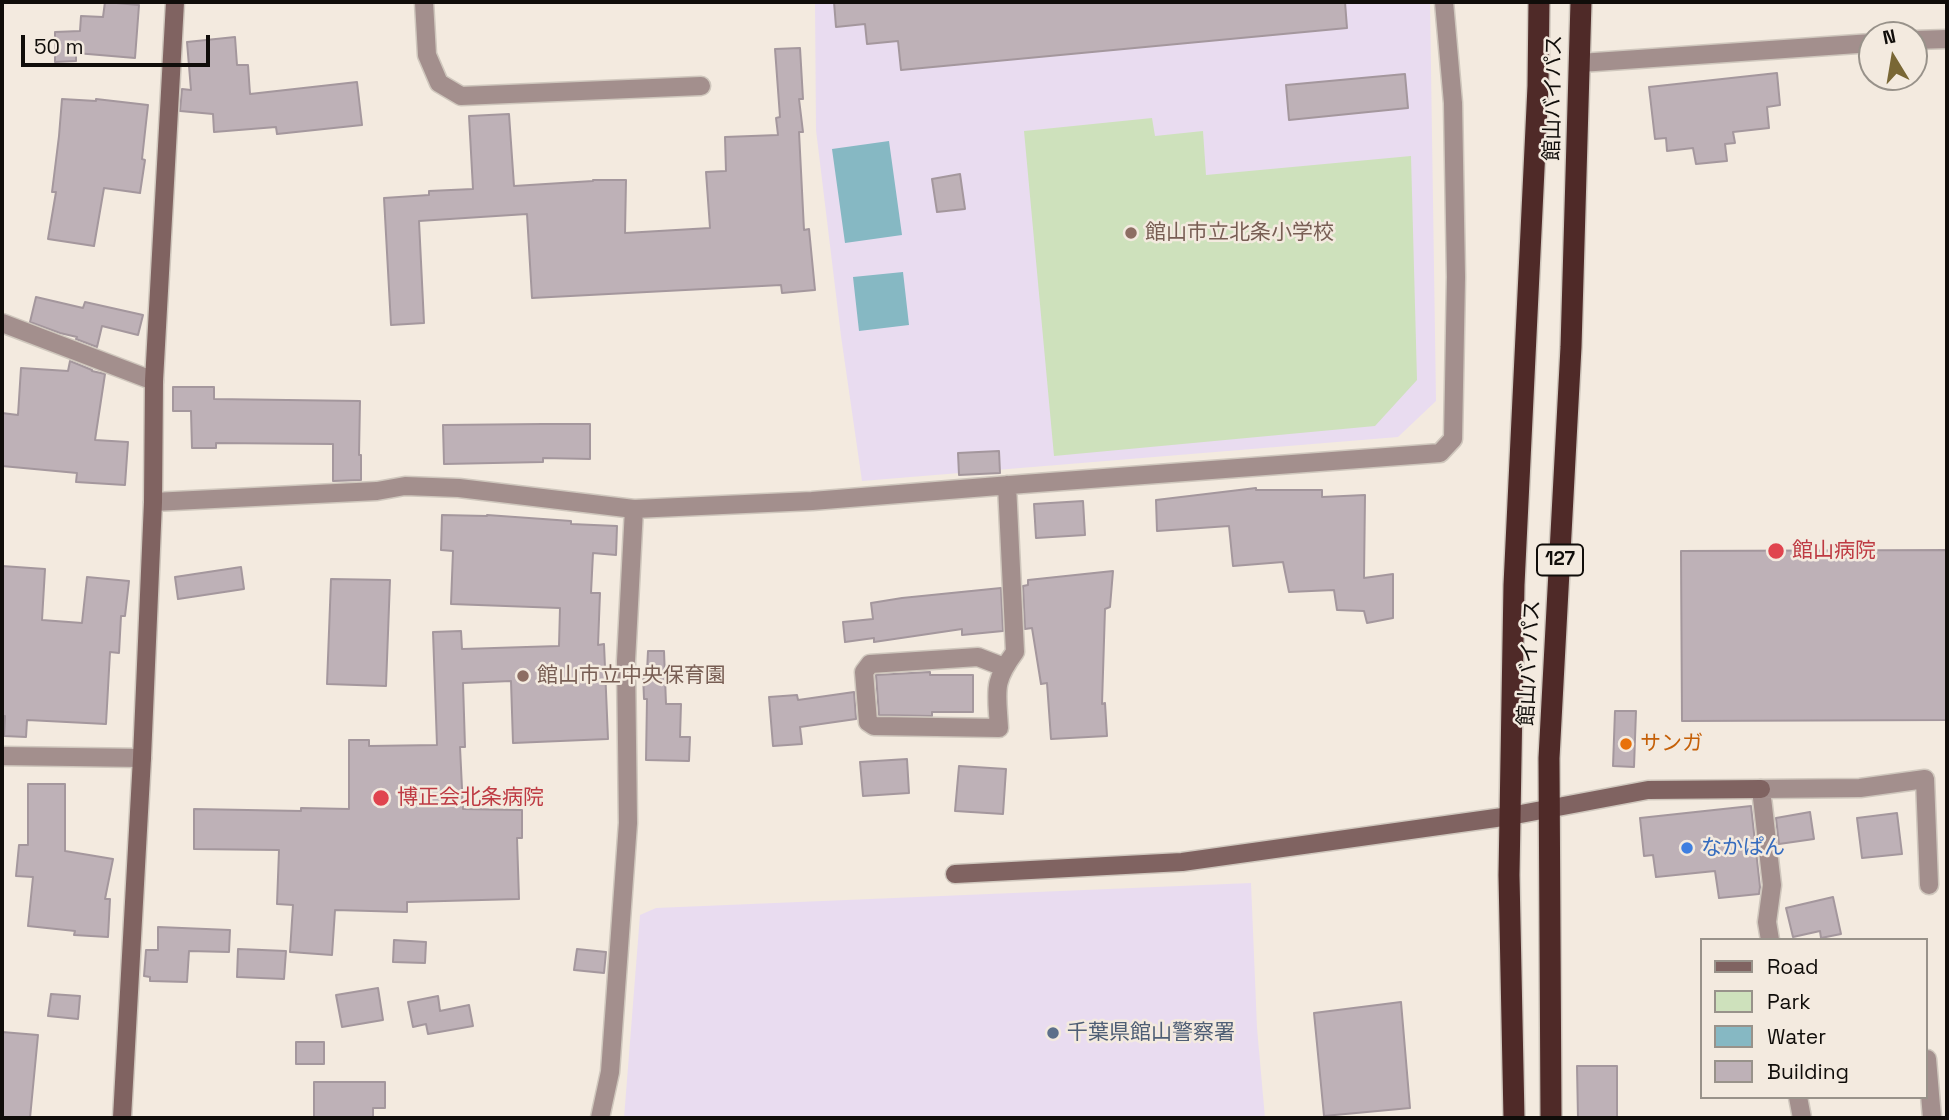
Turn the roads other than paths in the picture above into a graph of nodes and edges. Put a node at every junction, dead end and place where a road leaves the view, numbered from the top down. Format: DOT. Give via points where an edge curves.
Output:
graph roads {
  1 [pos="174,2"];
  2 [pos="424,2"];
  3 [pos="1444,2"];
  4 [pos="1539,2"];
  5 [pos="1581,2"];
  6 [pos="1947,39"];
  7 [pos="1928,40"];
  8 [pos="1858,44"];
  9 [pos="1580,63"];
  10 [pos="701,86"];
  11 [pos="2,323"];
  12 [pos="154,381"];
  13 [pos="1007,485"];
  14 [pos="153,502"];
  15 [pos="634,509"];
  16 [pos="1004,667"];
  17 [pos="2,756"];
  18 [pos="142,758"];
  19 [pos="1761,789"];
  20 [pos="1549,809"];
  21 [pos="1510,816"];
  22 [pos="955,874"];
  23 [pos="1929,885"];
  24 [pos="1770,938"];
  25 [pos="1928,1071"];
  26 [pos="1798,1099"];
  27 [pos="122,1118"];
  28 [pos="600,1118"];
  29 [pos="1514,1118"];
  30 [pos="1551,1118"];
  31 [pos="1802,1118"];
  32 [pos="1932,1118"];
  1 -- 12 [label="street"];
  2 -- 10 [label="street" via="427,55 439,83 461,96"];
  3 -- 13 [label="street" via="1453,103 1453,439 1440,453"];
  4 -- 21 [label="highway, 館山バイパス / 127" via="1514,585"];
  5 -- 9 [label="highway, 館山バイパス / 127"];
  6 -- 7 [label="street"];
  8 -- 9 [label="street"];
  9 -- 20 [label="highway, 館山バイパス / 127"];
  11 -- 12 [label="street"];
  12 -- 14 [label="street"];
  13 -- 15 [label="street"];
  13 -- 16 [label="street" via="1015,652"];
  14 -- 15 [label="street" via="405,486"];
  14 -- 18 [label="street"];
  15 -- 28 [label="street" via="626,662 628,823 610,1072"];
  16 -- 16 [label="street" via="997,684 999,728 874,726 869,722 864,673 870,664 978,657"];
  17 -- 18 [label="street"];
  18 -- 27 [label="street"];
  19 -- 20 [label="street" via="1648,790"];
  19 -- 23 [label="street" via="1860,789 1925,779"];
  19 -- 24 [label="street" via="1772,885"];
  20 -- 21 [label="street"];
  20 -- 30 [label="highway, 館山バイパス / 127"];
  21 -- 22 [label="street" via="1182,862"];
  21 -- 29 [label="highway, 館山バイパス / 127"];
  25 -- 32 [label="street"];
  26 -- 31 [label="street"];
}
